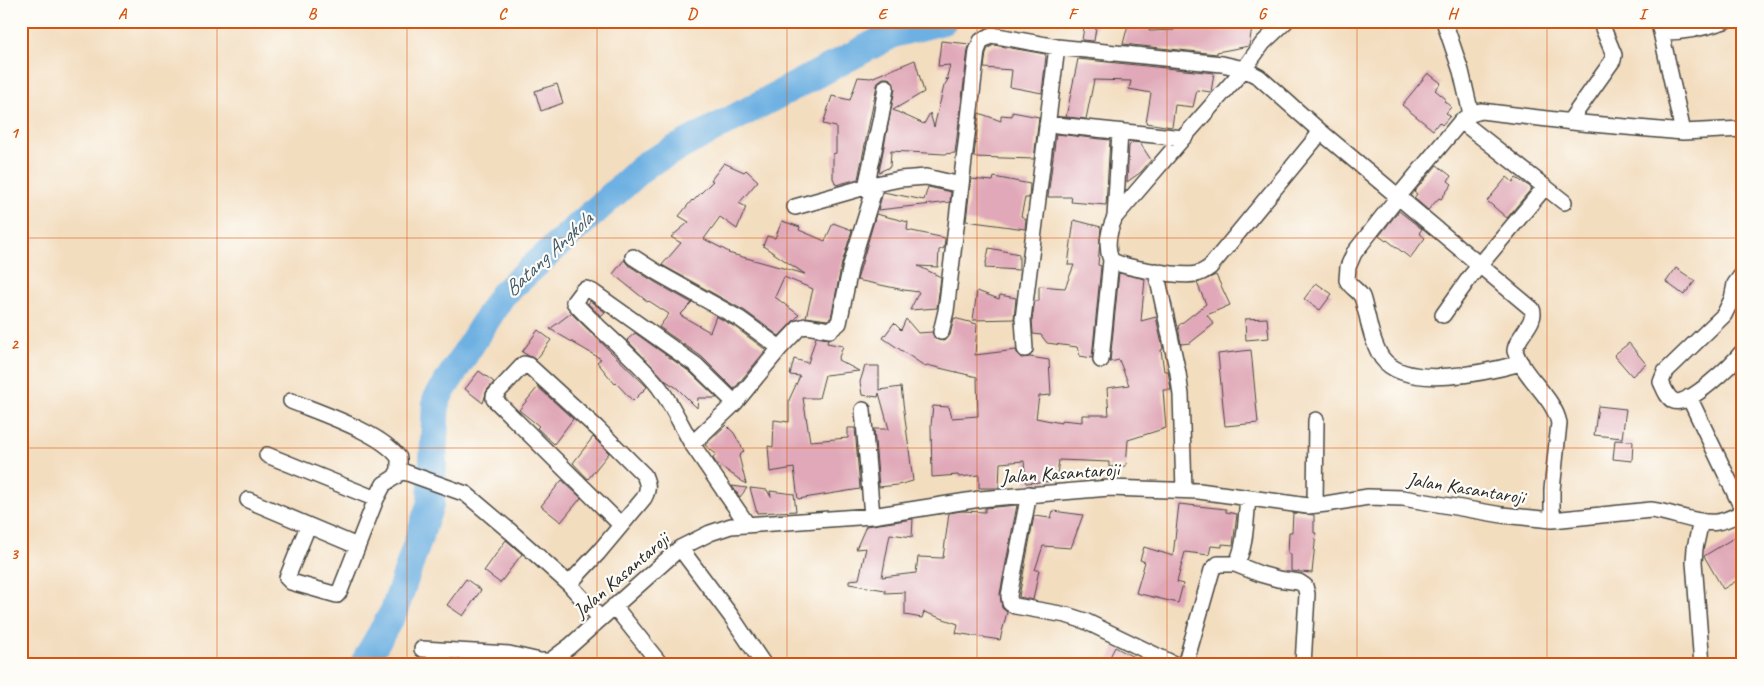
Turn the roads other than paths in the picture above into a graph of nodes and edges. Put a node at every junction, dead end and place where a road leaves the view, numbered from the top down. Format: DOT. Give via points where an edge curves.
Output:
graph roads {
  1 [pos="1286,21"];
  2 [pos="1444,21"];
  3 [pos="1600,21"];
  4 [pos="1725,21"];
  5 [pos="1659,27"];
  6 [pos="1057,47"];
  7 [pos="1244,69"];
  8 [pos="886,87"];
  9 [pos="1466,117"];
  10 [pos="1569,122"];
  11 [pos="1047,124"];
  12 [pos="1743,129"];
  13 [pos="1120,132"];
  14 [pos="1321,132"];
  15 [pos="1683,132"];
  16 [pos="1183,138"];
  17 [pos="962,185"];
  18 [pos="871,186"];
  19 [pos="1545,187"];
  20 [pos="1398,197"];
  21 [pos="1564,202"];
  22 [pos="795,207"];
  23 [pos="1115,217"];
  24 [pos="633,257"];
  25 [pos="1111,260"];
  26 [pos="1480,265"];
  27 [pos="1156,271"];
  28 [pos="1743,273"];
  29 [pos="1442,315"];
  30 [pos="941,332"];
  31 [pos="780,348"];
  32 [pos="1025,349"];
  33 [pos="1743,351"];
  34 [pos="1101,360"];
  35 [pos="1521,363"];
  36 [pos="1689,397"];
  37 [pos="291,401"];
  38 [pos="735,403"];
  39 [pos="863,410"];
  40 [pos="1316,420"];
  41 [pos="692,444"];
  42 [pos="267,455"];
  43 [pos="404,472"];
  44 [pos="1184,490"];
  45 [pos="1029,494"];
  46 [pos="1248,498"];
  47 [pos="376,499"];
  48 [pos="248,500"];
  49 [pos="1315,505"];
  50 [pos="1743,511"];
  51 [pos="872,516"];
  52 [pos="1552,520"];
  53 [pos="1701,521"];
  54 [pos="747,524"];
  55 [pos="621,525"];
  56 [pos="308,526"];
  57 [pos="358,546"];
  58 [pos="680,548"];
  59 [pos="1235,564"];
  60 [pos="569,584"];
  61 [pos="614,606"];
  62 [pos="600,618"];
  63 [pos="422,649"];
  64 [pos="662,665"];
  65 [pos="764,665"];
  66 [pos="1176,665"];
  67 [pos="1184,665"];
  68 [pos="1303,665"];
  69 [pos="1702,665"];
  1 -- 7 [label="street" via="1263,43"];
  2 -- 9 [label="street" via="1462,71"];
  3 -- 10 [label="street" via="1614,55 1613,60"];
  4 -- 5 [label="street" via="1675,33"];
  5 -- 15 [label="street"];
  6 -- 7 [label="street"];
  6 -- 11 [label="street"];
  6 -- 17 [label="street" via="992,35 981,41 977,51"];
  7 -- 14 [label="street" via="1259,77"];
  7 -- 16 [label="street"];
  8 -- 18 [label="street"];
  9 -- 10 [label="street" via="1481,111"];
  9 -- 19 [label="street"];
  9 -- 20 [label="street"];
  10 -- 15 [label="street"];
  11 -- 13 [label="street"];
  11 -- 32 [label="street" via="1023,318"];
  12 -- 15 [label="street"];
  13 -- 16 [label="street"];
  13 -- 23 [label="street"];
  14 -- 20 [label="street"];
  14 -- 27 [label="street" via="1210,267 1187,275"];
  16 -- 23 [label="street"];
  17 -- 18 [label="street" via="926,177"];
  17 -- 30 [label="street"];
  18 -- 22 [label="street"];
  18 -- 31 [label="street" via="838,323 830,330 802,327"];
  19 -- 21 [label="street"];
  19 -- 26 [label="street"];
  20 -- 26 [label="street"];
  20 -- 35 [label="street" via="1354,253 1347,272 1348,283 1362,297 1375,345 1382,357 1397,371 1430,376 1489,372"];
  23 -- 25 [label="street" via="1109,233"];
  24 -- 31 [label="street" via="740,319"];
  25 -- 27 [label="street" via="1125,266"];
  25 -- 34 [label="street"];
  26 -- 29 [label="street"];
  26 -- 35 [label="street" via="1534,311 1533,319 1515,347"];
  27 -- 44 [label="street" via="1181,395"];
  28 -- 36 [label="street" via="1735,284 1724,315 1662,376 1661,382 1674,402"];
  31 -- 38 [label="street"];
  33 -- 36 [label="street" via="1728,368"];
  35 -- 52 [label="street" via="1558,418"];
  36 -- 50 [label="street"];
  37 -- 43 [label="street" via="387,444 399,458"];
  38 -- 41 [label="street"];
  38 -- 41 [label="street" via="676,349 584,289 574,302 658,387"];
  39 -- 51 [label="street"];
  40 -- 49 [label="street"];
  41 -- 54 [label="street"];
  42 -- 47 [label="street"];
  43 -- 47 [label="street" via="382,486"];
  43 -- 60 [label="street" via="466,494"];
  44 -- 45 [label="street, Jalan Kasantaroji" via="1109,488"];
  44 -- 46 [label="street, Jalan Kasantaroji"];
  45 -- 51 [label="street, Jalan Kasantaroji"];
  45 -- 66 [label="street" via="1010,603 1085,621"];
  46 -- 49 [label="street, Jalan Kasantaroji"];
  46 -- 59 [label="street" via="1242,548"];
  47 -- 57 [label="street"];
  48 -- 56 [label="street"];
  49 -- 52 [label="street, Jalan Kasantaroji" via="1368,497 1403,498"];
  50 -- 53 [label="street, Jalan Kasantaroji" via="1718,522"];
  51 -- 54 [label="street, Jalan Kasantaroji"];
  52 -- 53 [label="street, Jalan Kasantaroji" via="1651,510"];
  53 -- 69 [label="street" via="1694,562"];
  54 -- 58 [label="street, Jalan Kasantaroji" via="710,533"];
  55 -- 55 [label="street" via="494,399 524,364 597,428 644,475 648,491"];
  55 -- 60 [label="street"];
  56 -- 57 [label="street"];
  56 -- 57 [label="street" via="287,576 291,582 337,595"];
  58 -- 61 [label="street, Jalan Kasantaroji"];
  58 -- 65 [label="street"];
  59 -- 67 [label="street" via="1221,562 1212,570"];
  59 -- 68 [label="street" via="1305,586"];
  60 -- 62 [label="street"];
  61 -- 62 [label="street, Jalan Kasantaroji"];
  61 -- 64 [label="street"];
  62 -- 63 [label="street, Jalan Kasantaroji" via="548,662 508,654"];
}
